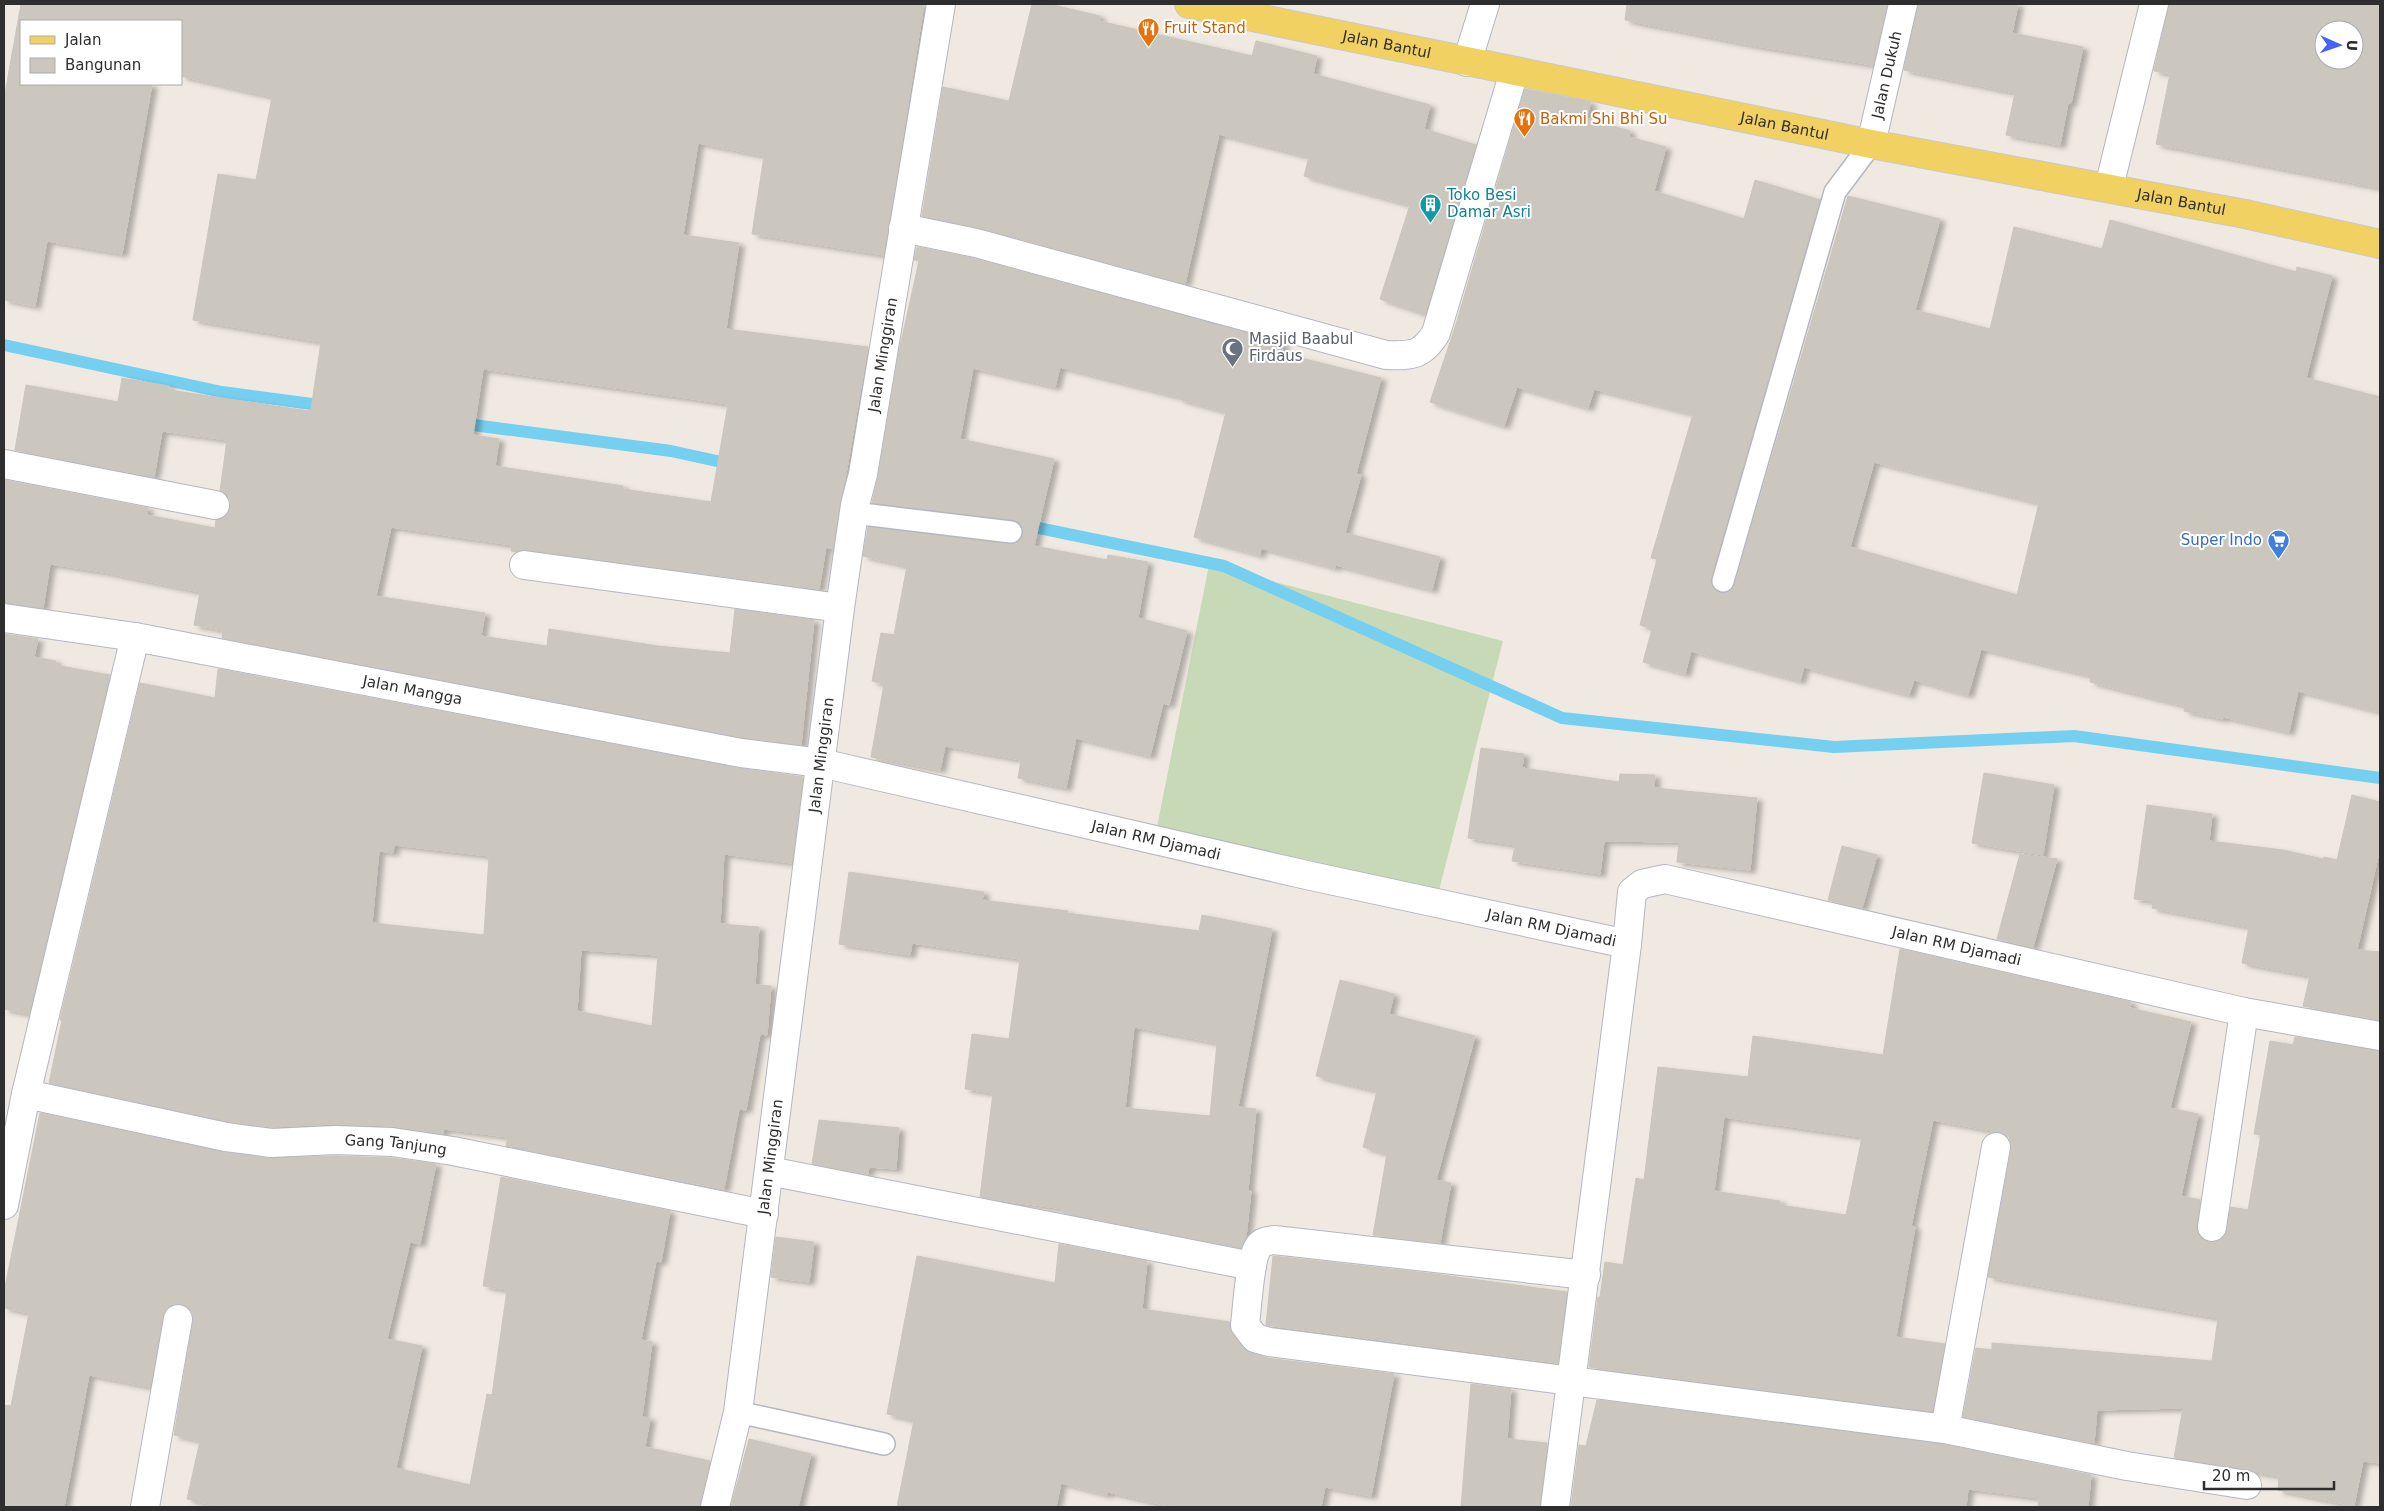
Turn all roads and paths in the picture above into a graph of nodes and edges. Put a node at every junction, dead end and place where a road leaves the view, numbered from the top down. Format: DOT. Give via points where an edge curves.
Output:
graph roads {
  1 [pos="941,4"];
  2 [pos="1189,4"];
  3 [pos="1485,4"];
  4 [pos="1903,4"];
  5 [pos="2154,4"];
  6 [pos="1467,62"];
  7 [pos="1514,72"];
  8 [pos="1871,144"];
  9 [pos="2110,187"];
  10 [pos="903,228"];
  11 [pos="2380,244"];
  12 [pos="4,464"];
  13 [pos="215,504"];
  14 [pos="855,509"];
  15 [pos="1011,532"];
  16 [pos="524,566"];
  17 [pos="1723,581"];
  18 [pos="840,608"];
  19 [pos="4,618"];
  20 [pos="135,637"];
  21 [pos="821,763"];
  22 [pos="1627,944"];
  23 [pos="2244,1012"];
  24 [pos="2380,1036"];
  25 [pos="26,1094"];
  26 [pos="1996,1147"];
  27 [pos="769,1171"];
  28 [pos="4,1205"];
  29 [pos="764,1214"];
  30 [pos="2212,1227"];
  31 [pos="1252,1266"];
  32 [pos="1586,1275"];
  33 [pos="178,1319"];
  34 [pos="1572,1382"];
  35 [pos="738,1412"];
  36 [pos="1945,1429"];
  37 [pos="884,1444"];
  38 [pos="2247,1485"];
  39 [pos="144,1507"];
  40 [pos="715,1507"];
  41 [pos="1555,1507"];
  1 -- 10 [label="street, Jalan Minggiran"];
  2 -- 6 [label="main road, Jalan Bantul"];
  3 -- 6 [label="street"];
  4 -- 8 [label="street, Jalan Dukuh"];
  5 -- 9 [label="street"];
  6 -- 7 [label="main road, Jalan Bantul"];
  7 -- 8 [label="main road, Jalan Bantul"];
  7 -- 10 [label="street" via="1436,333 1422,350 1412,355 1386,355 976,243"];
  8 -- 9 [label="main road, Jalan Bantul"];
  8 -- 17 [label="lane" via="1835,192"];
  9 -- 11 [label="main road, Jalan Bantul"];
  10 -- 14 [label="street, Jalan Minggiran"];
  12 -- 13 [label="street"];
  14 -- 15 [label="lane"];
  14 -- 18 [label="street, Jalan Minggiran"];
  16 -- 18 [label="street"];
  18 -- 21 [label="street, Jalan Minggiran"];
  19 -- 20 [label="street, Jalan Mangga"];
  20 -- 21 [label="street, Jalan Mangga" via="741,753"];
  20 -- 25 [label="street"];
  21 -- 22 [label="street, Jalan RM Djamadi" via="1311,876"];
  21 -- 27 [label="street, Jalan Minggiran"];
  22 -- 23 [label="street, Jalan RM Djamadi" via="1632,892 1642,884 1665,879"];
  22 -- 32 [label="street"];
  23 -- 24 [label="street, Jalan RM Djamadi"];
  23 -- 30 [label="street"];
  25 -- 28 [label="street"];
  25 -- 29 [label="street, Gang Tanjung" via="271,1143 392,1142 453,1151"];
  26 -- 36 [label="street"];
  27 -- 29 [label="street, Jalan Minggiran"];
  27 -- 31 [label="street"];
  29 -- 35 [label="street, Jalan Minggiran"];
  31 -- 32 [label="street" via="1258,1247 1265,1241 1274,1240"];
  31 -- 34 [label="street" via="1245,1325 1254,1338"];
  32 -- 34 [label="street"];
  33 -- 39 [label="street"];
  34 -- 36 [label="street"];
  34 -- 41 [label="street"];
  35 -- 37 [label="lane"];
  35 -- 40 [label="street, Jalan Minggiran"];
  36 -- 38 [label="street" via="2127,1466"];
}
